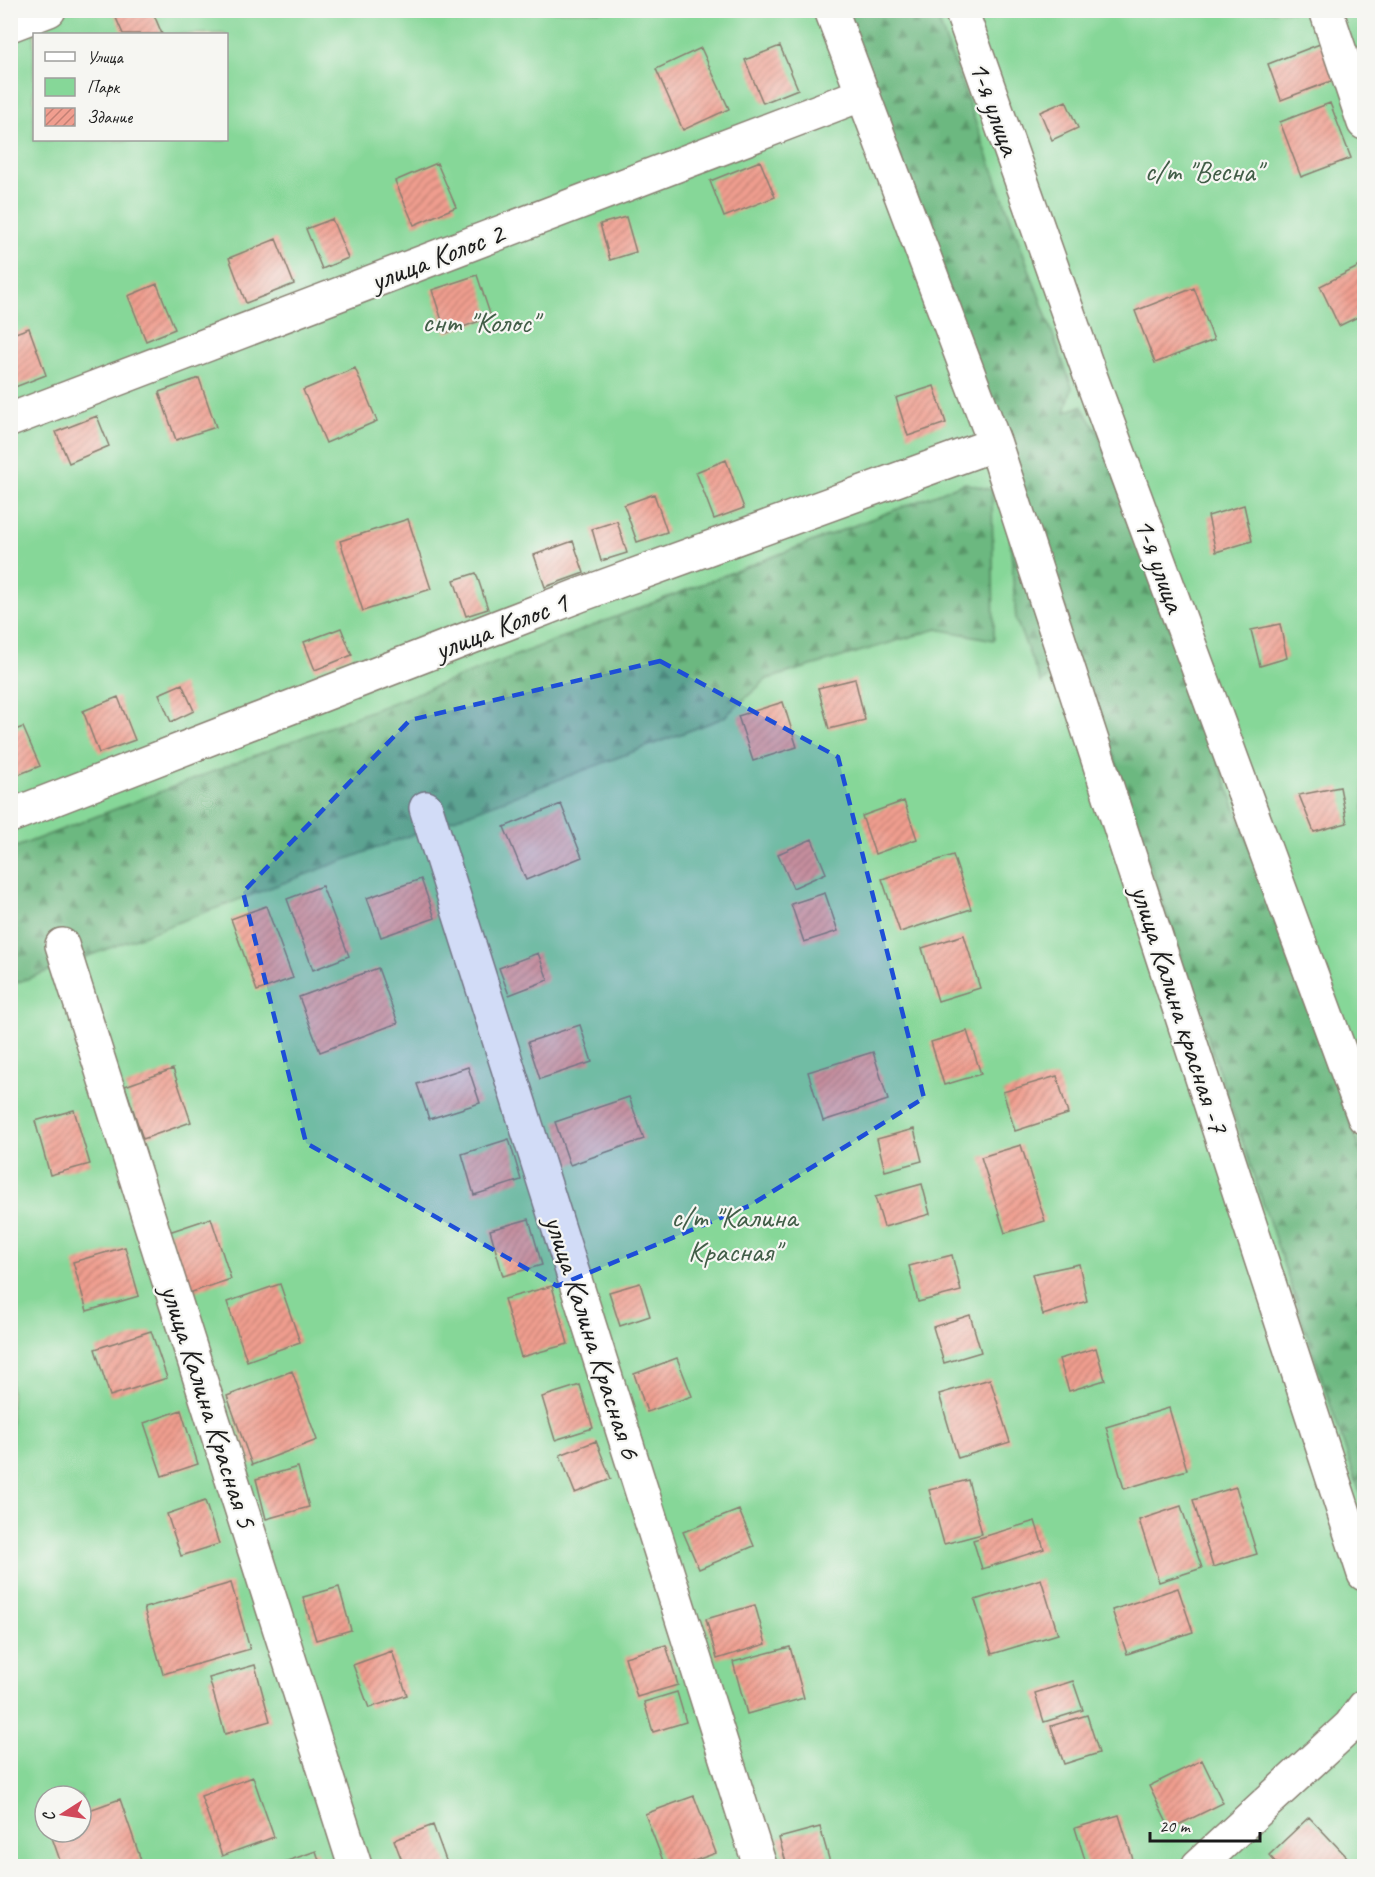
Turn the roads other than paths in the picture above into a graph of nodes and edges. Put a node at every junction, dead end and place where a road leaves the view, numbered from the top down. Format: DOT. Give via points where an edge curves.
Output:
graph roads {
  1 [pos="49,10"];
  2 [pos="831,10"];
  3 [pos="961,10"];
  4 [pos="1326,10"];
  5 [pos="10,25"];
  6 [pos="862,94"];
  7 [pos="1365,123"];
  8 [pos="10,420"];
  9 [pos="995,444"];
  10 [pos="426,808"];
  11 [pos="10,816"];
  12 [pos="63,945"];
  13 [pos="1365,1117"];
  14 [pos="1365,1574"];
  15 [pos="1360,1726"];
  16 [pos="355,1866"];
  17 [pos="760,1866"];
  18 [pos="1198,1866"];
  1 -- 5 [label="street"];
  2 -- 6 [label="street"];
  3 -- 13 [label="street, 1-я улица" via="1090,375"];
  4 -- 7 [label="street"];
  6 -- 8 [label="street, улица Колос 2"];
  6 -- 9 [label="street"];
  9 -- 11 [label="street, улица Колос 1" via="580,595"];
  9 -- 14 [label="street, улица Калина красная -7"];
  10 -- 17 [label="street, улица Калина Красная 6"];
  12 -- 16 [label="street, улица Калина Красная 5"];
  15 -- 18 [label="street"];
}
